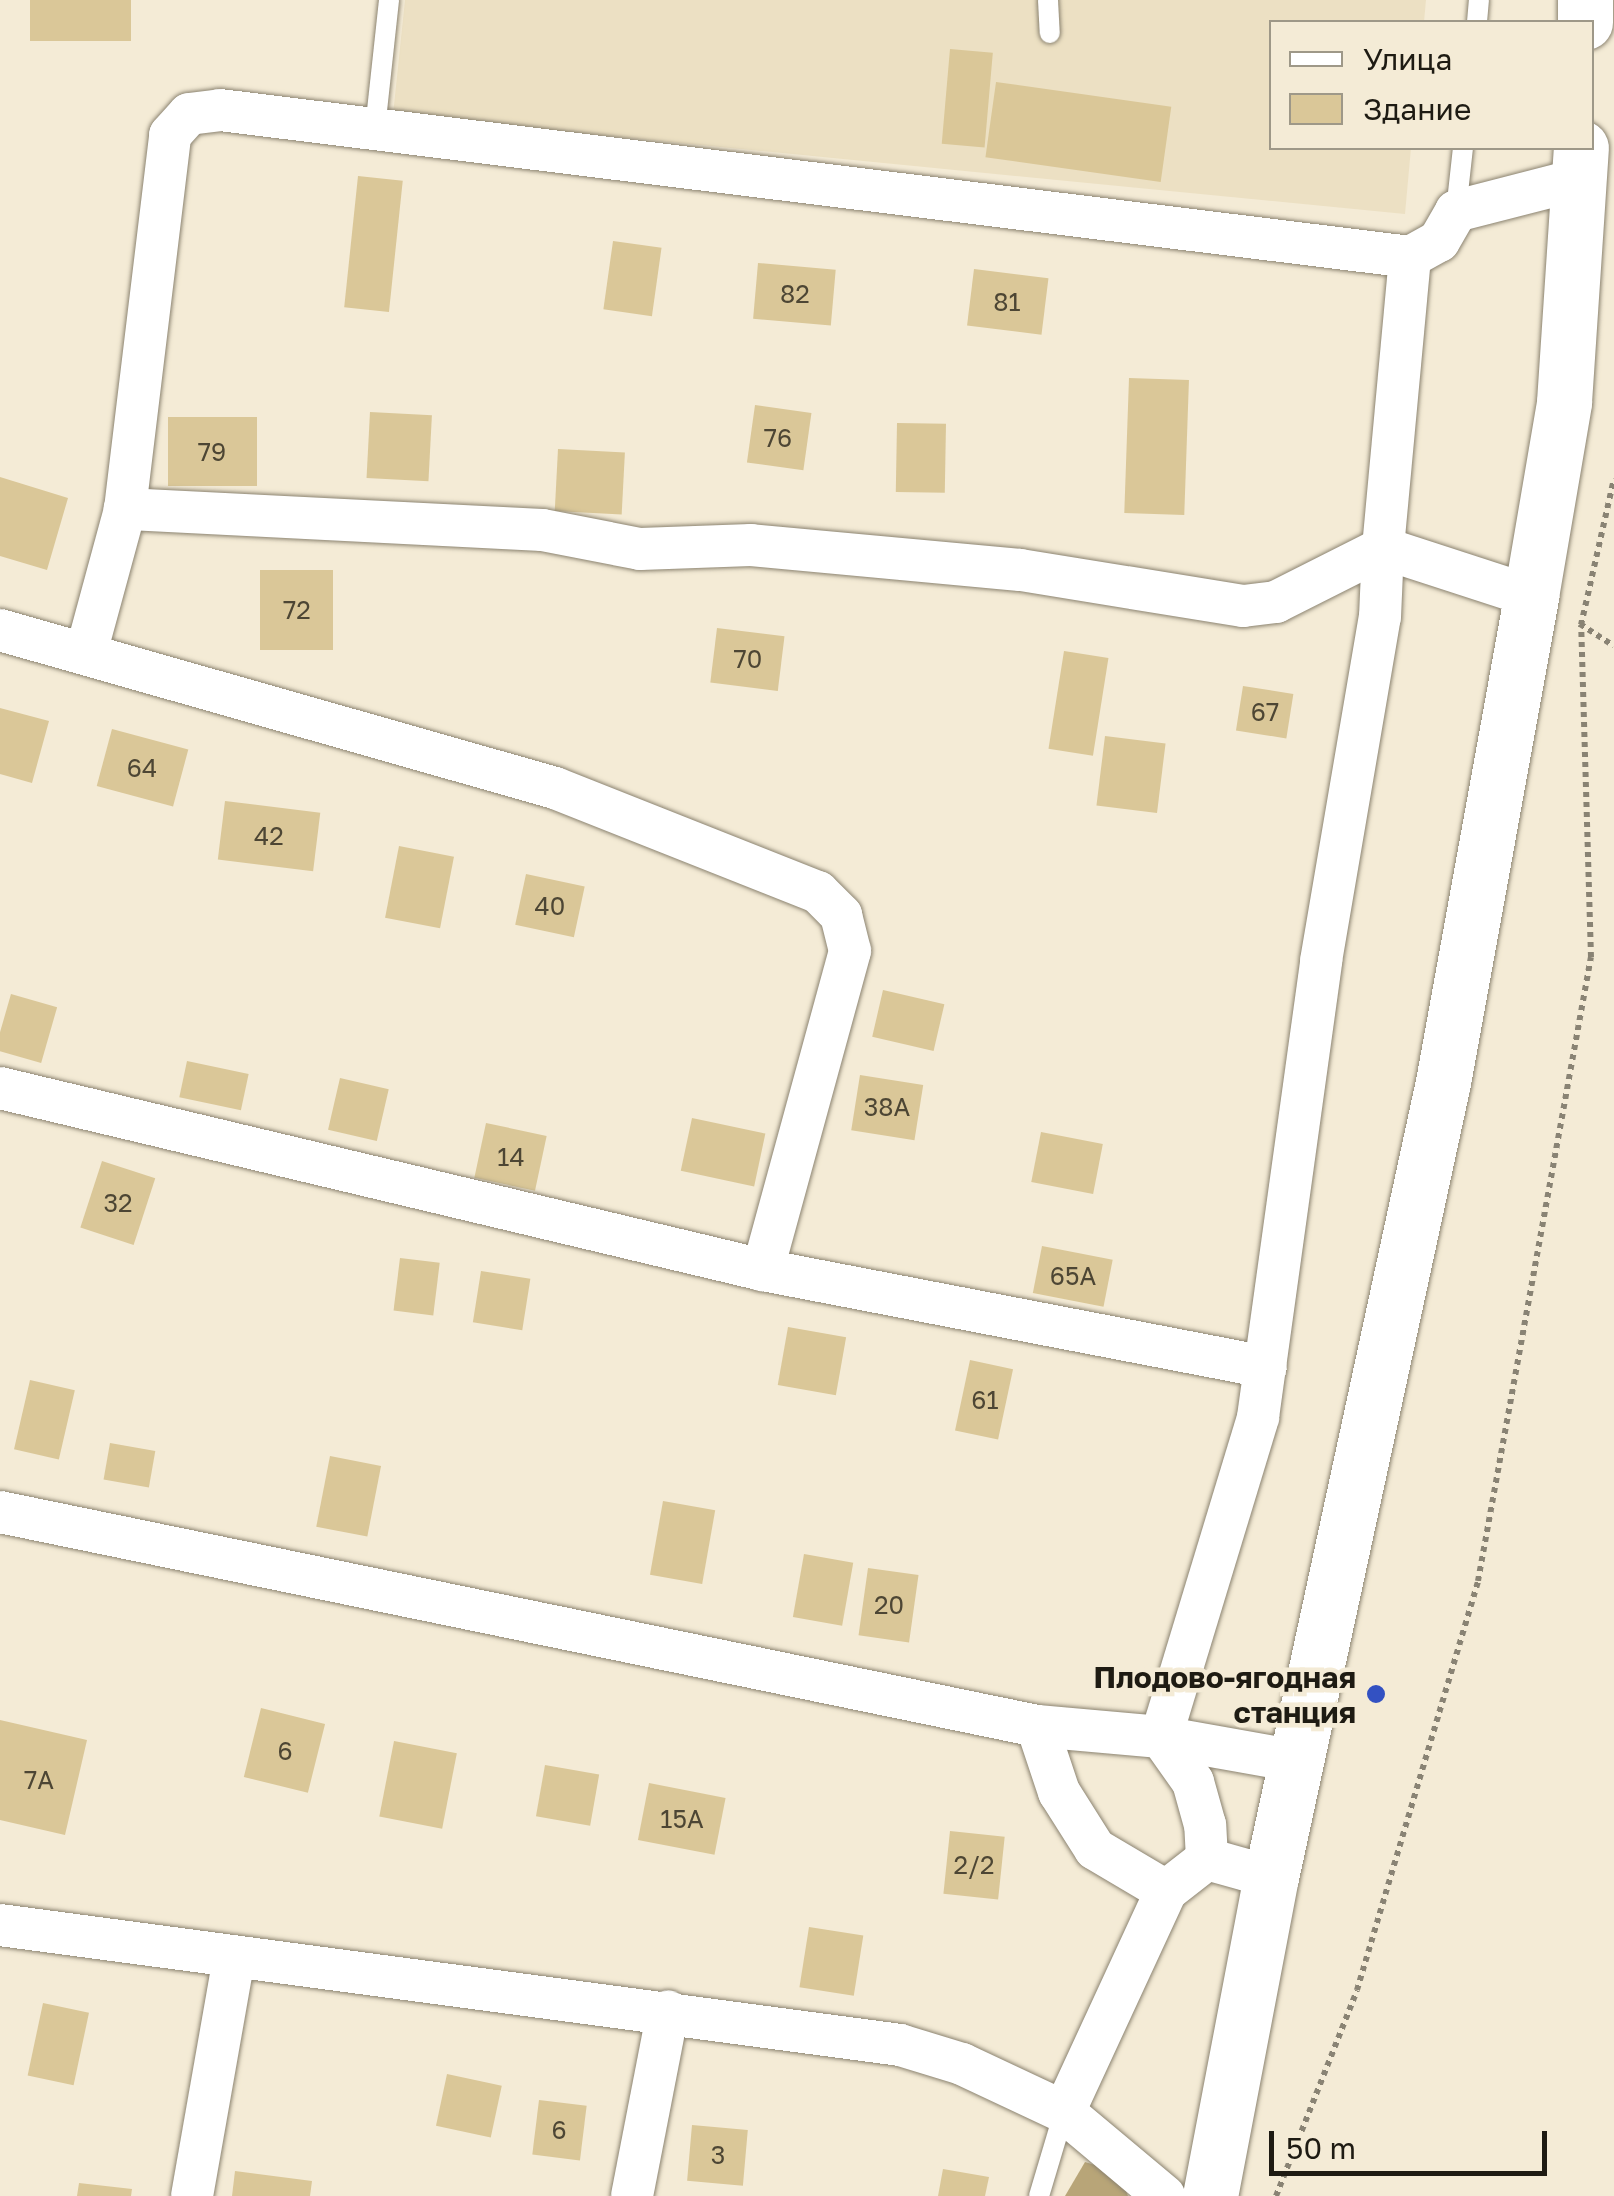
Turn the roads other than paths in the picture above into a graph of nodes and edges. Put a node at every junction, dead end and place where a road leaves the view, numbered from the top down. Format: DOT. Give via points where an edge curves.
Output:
graph roads {
  1 [pos="388,0"];
  2 [pos="1048,0"];
  3 [pos="1050,33"];
  4 [pos="375,129"];
  5 [pos="1463,150"];
  6 [pos="1581,163"];
  7 [pos="1456,211"];
  8 [pos="1410,257"];
  9 [pos="126,509"];
  10 [pos="1383,548"];
  11 [pos="1531,596"];
  12 [pos="0,630"];
  13 [pos="86,653"];
  14 [pos="0,1088"];
  15 [pos="763,1270"];
  16 [pos="1266,1367"];
  17 [pos="0,1512"];
  18 [pos="1037,1726"];
  19 [pos="1162,1738"];
  20 [pos="1296,1760"];
  21 [pos="1207,1858"];
  22 [pos="1271,1877"];
  23 [pos="1166,1891"];
  24 [pos="0,1925"];
  25 [pos="234,1958"];
  26 [pos="668,2011"];
  27 [pos="1064,2112"];
  28 [pos="192,2196"];
  29 [pos="632,2196"];
  30 [pos="1039,2196"];
  31 [pos="1164,2196"];
  32 [pos="1210,2196"];
  1 -- 4 [label="lane"];
  2 -- 3 [label="lane"];
  4 -- 8 [label="street"];
  4 -- 9 [label="street" via="220,110 189,114 170,135"];
  5 -- 7 [label="lane"];
  6 -- 7 [label="street"];
  6 -- 11 [label="main road" via="1564,402"];
  7 -- 8 [label="street" via="1440,241"];
  8 -- 10 [label="street"];
  9 -- 10 [label="street" via="542,530 640,549 751,545 1020,570 1243,606 1299,593"];
  9 -- 13 [label="street"];
  10 -- 11 [label="street"];
  10 -- 16 [label="street" via="1380,617 1322,960"];
  11 -- 20 [label="main road" via="1443,1082"];
  12 -- 13 [label="street"];
  13 -- 15 [label="street" via="555,788 818,892 841,915 850,951"];
  14 -- 15 [label="street"];
  15 -- 16 [label="street"];
  16 -- 19 [label="street" via="1258,1417"];
  17 -- 18 [label="street"];
  18 -- 19 [label="street"];
  18 -- 23 [label="street" via="1059,1792 1095,1849"];
  19 -- 20 [label="street"];
  19 -- 21 [label="street" via="1192,1782"];
  20 -- 22 [label="main road"];
  21 -- 22 [label="street"];
  21 -- 23 [label="street"];
  22 -- 32 [label="main road"];
  23 -- 27 [label="street"];
  24 -- 25 [label="street"];
  25 -- 26 [label="street"];
  25 -- 28 [label="street"];
  26 -- 27 [label="street" via="900,2045 962,2064"];
  26 -- 29 [label="street"];
  27 -- 30 [label="lane"];
  27 -- 31 [label="street"];
}
